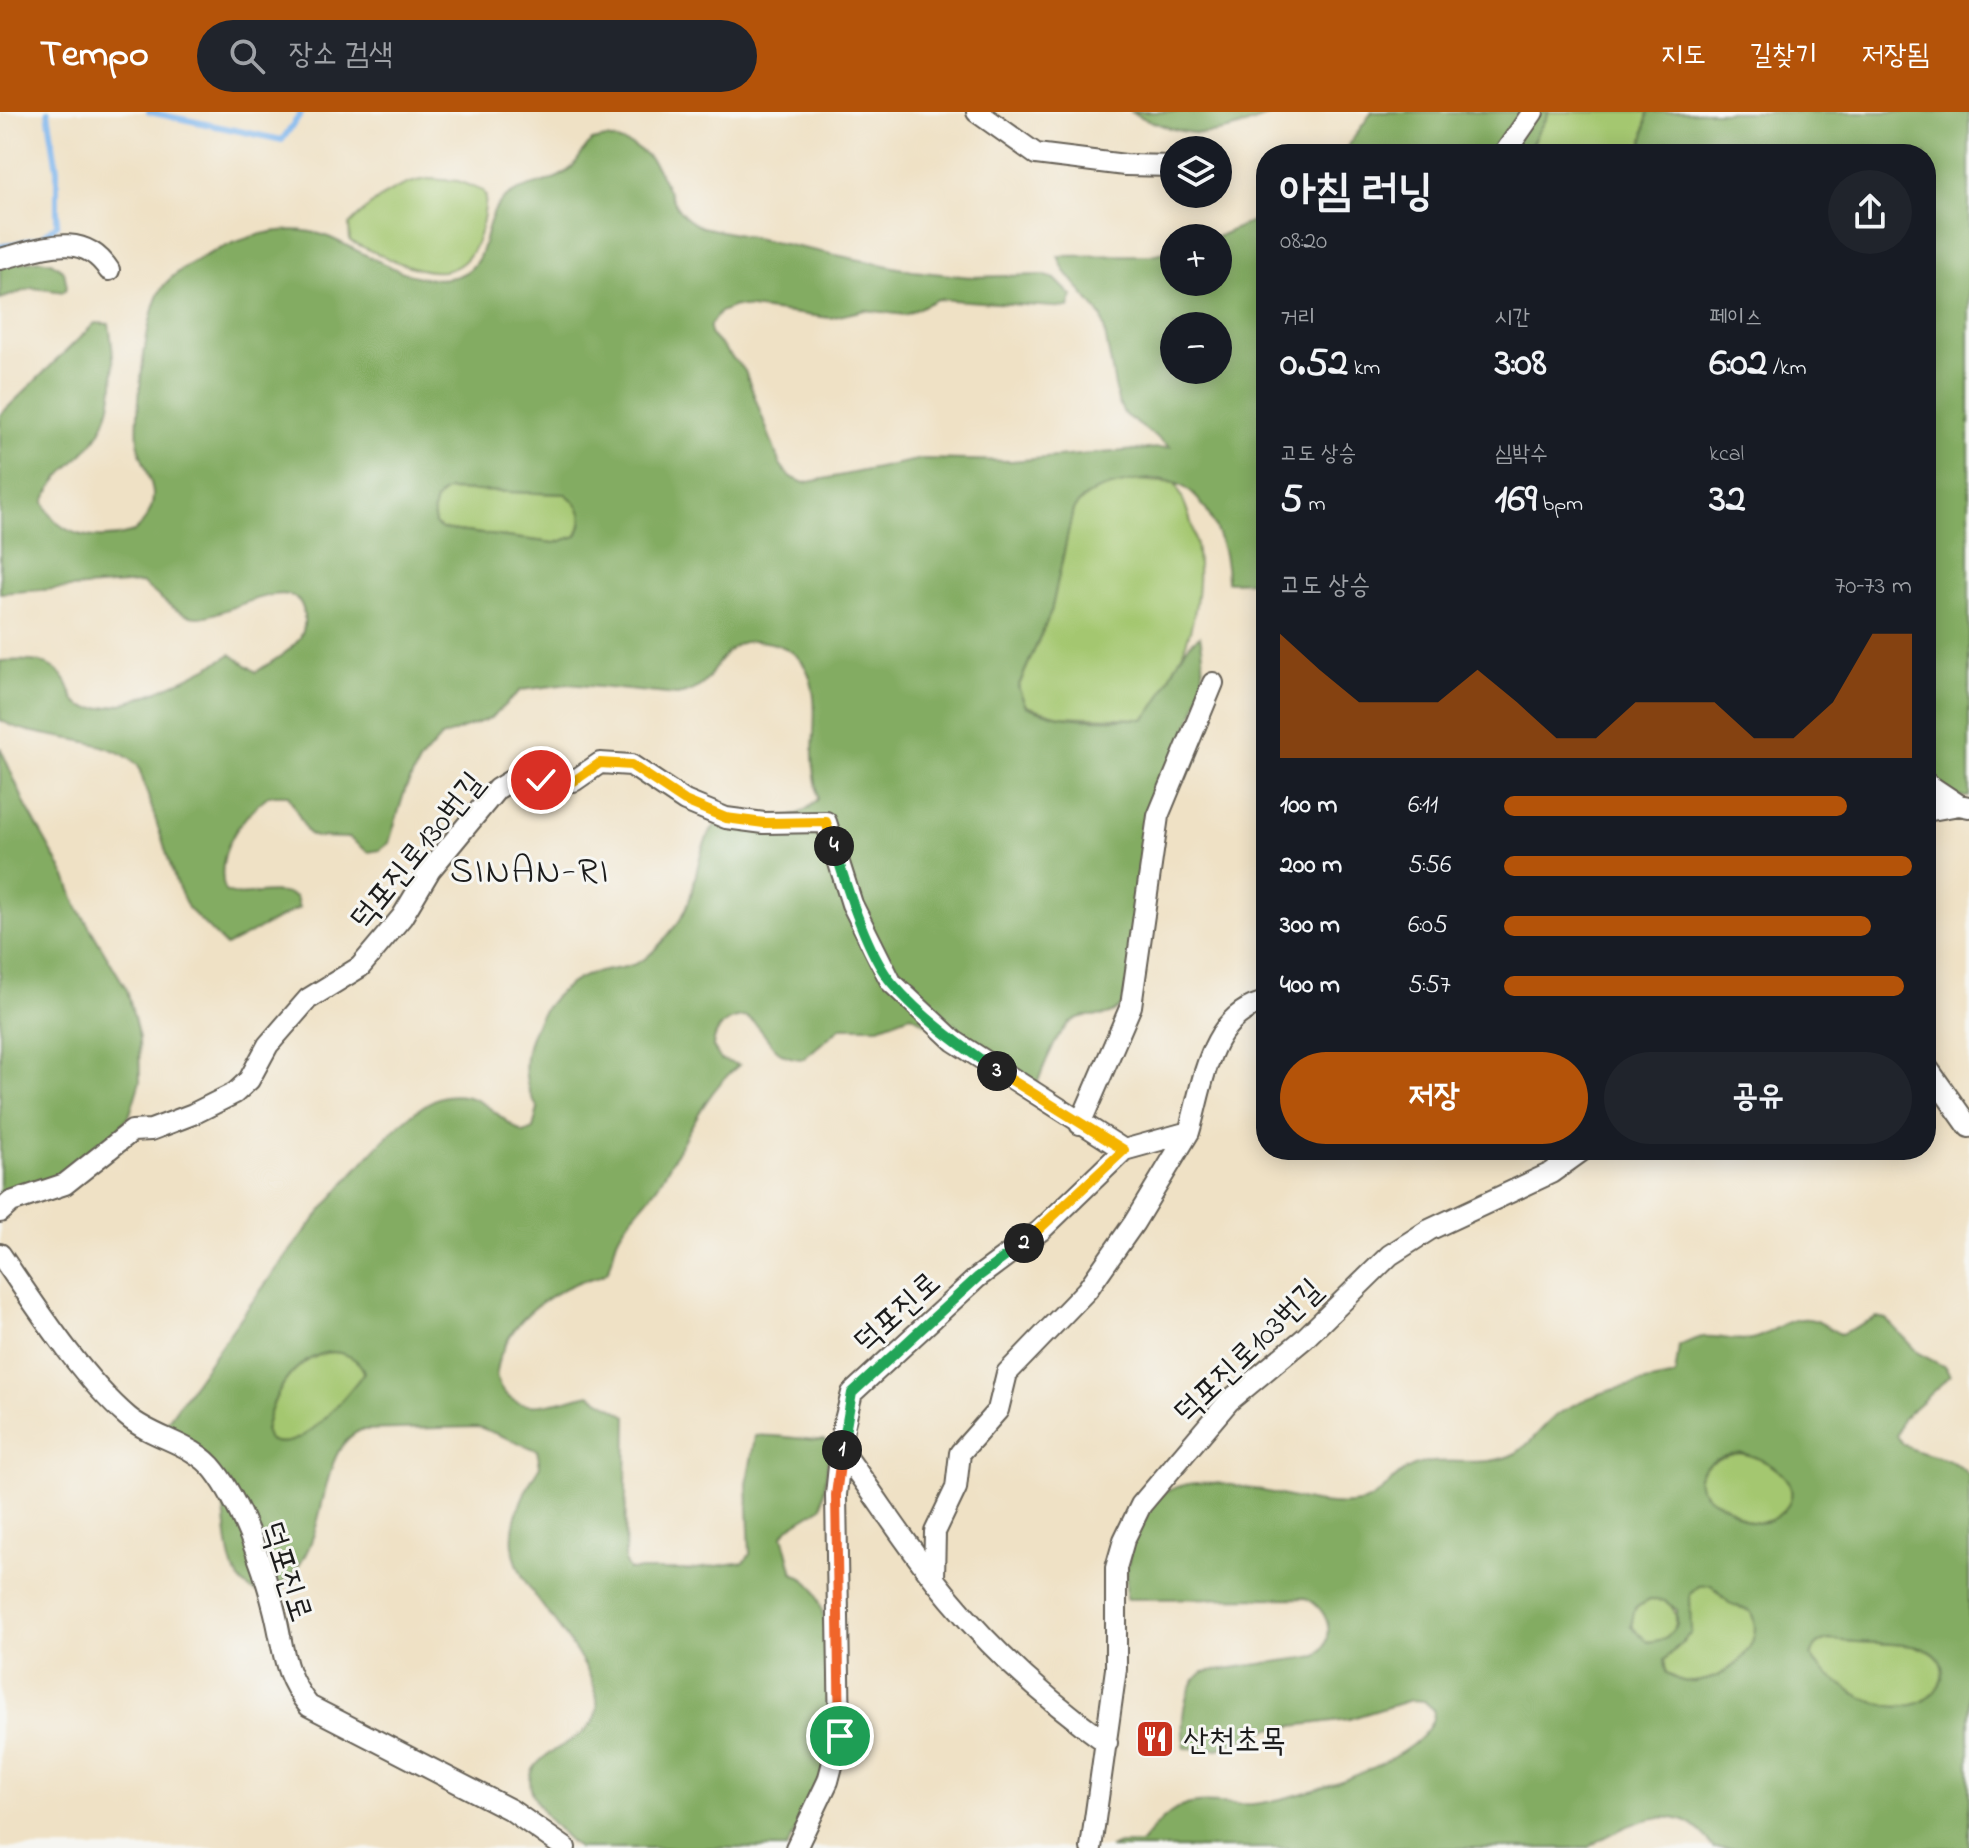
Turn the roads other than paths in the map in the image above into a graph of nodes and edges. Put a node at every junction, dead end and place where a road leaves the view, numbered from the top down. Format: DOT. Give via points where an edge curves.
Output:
graph roads {
  1 [pos="977,112"];
  2 [pos="1533,112"];
  3 [pos="1511,144"];
  4 [pos="1160,166"];
  5 [pos="0,259"];
  6 [pos="109,270"];
  7 [pos="1213,683"];
  8 [pos="1936,789"];
  9 [pos="1964,806"];
  10 [pos="1936,810"];
  11 [pos="1256,1006"];
  12 [pos="1936,1080"];
  13 [pos="1080,1124"];
  14 [pos="1969,1127"];
  15 [pos="1189,1132"];
  16 [pos="1124,1150"];
  17 [pos="1569,1160"];
  18 [pos="0,1212"];
  19 [pos="0,1254"];
  20 [pos="842,1451"];
  21 [pos="934,1578"];
  22 [pos="1107,1743"];
  23 [pos="565,1848"];
  24 [pos="796,1848"];
  25 [pos="1091,1848"];
  1 -- 4 [label="street" via="1036,154"];
  2 -- 3 [label="street"];
  5 -- 6 [label="street" via="79,244"];
  7 -- 13 [label="street" via="1158,816 1131,1006"];
  8 -- 9 [label="street"];
  9 -- 10 [label="street"];
  11 -- 15 [label="street" via="1241,1012 1217,1037"];
  12 -- 14 [label="street"];
  13 -- 16 [label="street, 덕포진로130번길"];
  13 -- 18 [label="street, 덕포진로130번길" via="954,1041 891,982 852,904 826,822 726,818 685,801 631,765 600,763 574,781 517,777 497,789 360,967 308,999 235,1093 151,1130 132,1131 65,1184 11,1202"];
  15 -- 16 [label="street, 덕포진로"];
  15 -- 21 [label="street" via="1087,1290 1007,1373 998,1410 960,1453 956,1488 935,1532"];
  16 -- 20 [label="street, 덕포진로" via="1040,1231 978,1277 852,1393"];
  17 -- 22 [label="street, 덕포진로103번길" via="1390,1255 1305,1338 1229,1401 1141,1505 1116,1568 1116,1669"];
  19 -- 23 [label="street, 덕포진로" via="118,1409 192,1451 216,1472 268,1586 292,1686 309,1706 511,1810"];
  20 -- 21 [label="street"];
  20 -- 24 [label="street, 덕포진로" via="836,1495 840,1736 828,1781"];
  21 -- 22 [label="street" via="1006,1657"];
  22 -- 25 [label="street, 덕포진로103번길"];
}
